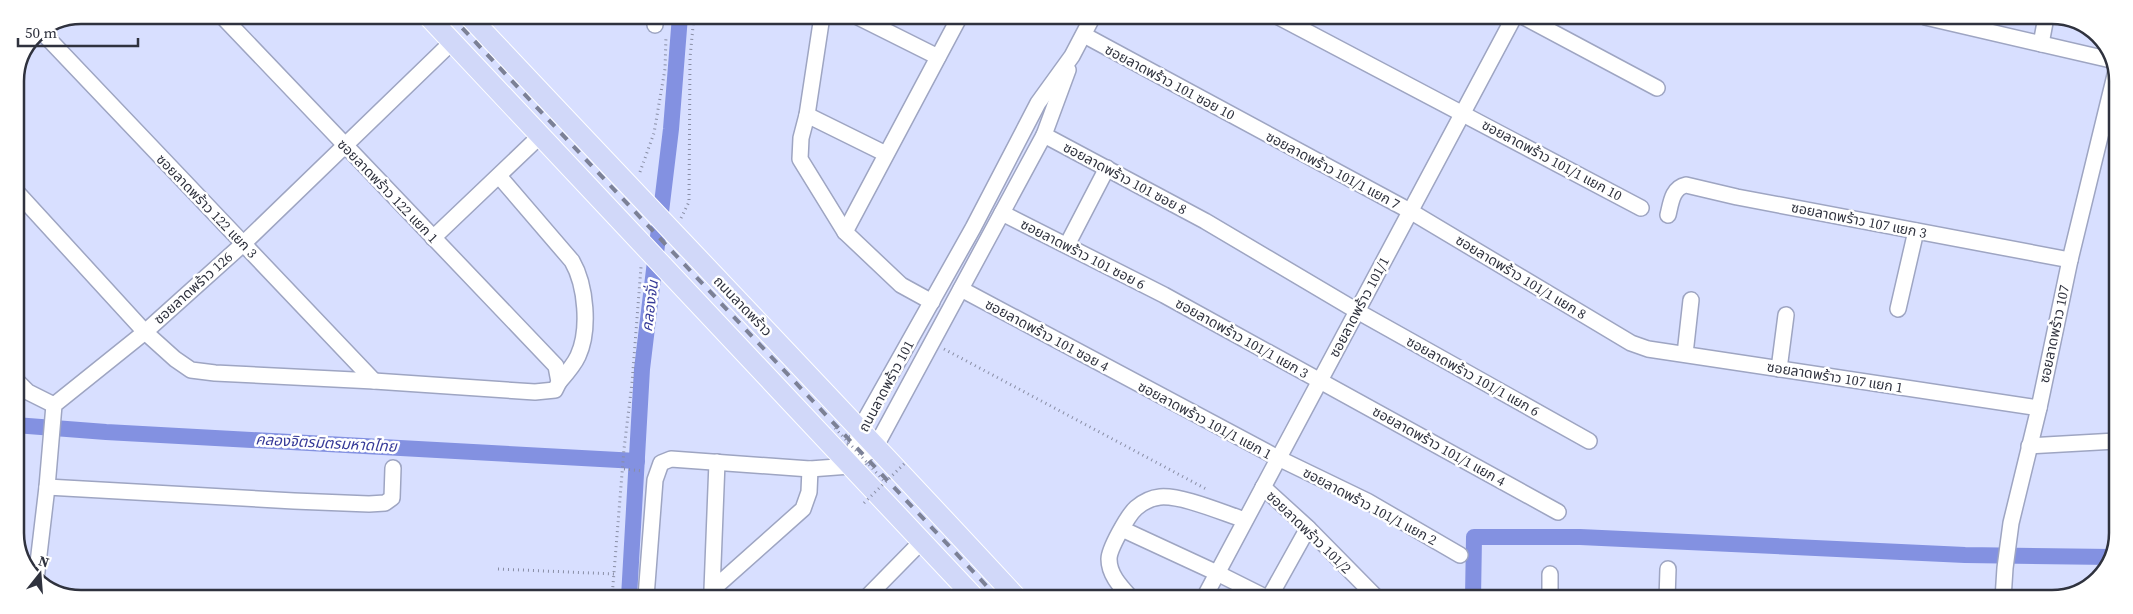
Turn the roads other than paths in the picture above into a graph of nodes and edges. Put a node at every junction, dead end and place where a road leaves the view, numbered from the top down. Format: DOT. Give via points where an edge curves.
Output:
graph roads {
  1 [pos="230,24"];
  2 [pos="435,24"];
  3 [pos="476,24"];
  4 [pos="821,24"];
  5 [pos="872,24"];
  6 [pos="956,24"];
  7 [pos="1088,24"];
  8 [pos="1291,24"];
  9 [pos="1510,24"];
  10 [pos="1537,24"];
  11 [pos="1955,24"];
  12 [pos="2045,24"];
  13 [pos="1084,35"];
  14 [pos="45,36"];
  15 [pos="452,42"];
  16 [pos="2041,44"];
  17 [pos="1072,56"];
  18 [pos="938,57"];
  19 [pos="2105,58"];
  20 [pos="1657,88"];
  21 [pos="2109,100"];
  22 [pos="1462,113"];
  23 [pos="808,115"];
  24 [pos="1257,128"];
  25 [pos="1044,135"];
  26 [pos="540,136"];
  27 [pos="344,145"];
  28 [pos="886,154"];
  29 [pos="1107,168"];
  30 [pos="499,176"];
  31 [pos="24,200"];
  32 [pos="1641,208"];
  33 [pos="1410,211"];
  34 [pos="1002,214"];
  35 [pos="1668,215"];
  36 [pos="1916,231"];
  37 [pos="845,232"];
  38 [pos="434,238"];
  39 [pos="243,244"];
  40 [pos="1067,245"];
  41 [pos="2070,260"];
  42 [pos="961,289"];
  43 [pos="1164,295"];
  44 [pos="1691,300"];
  45 [pos="932,302"];
  46 [pos="1898,309"];
  47 [pos="1356,311"];
  48 [pos="1786,315"];
  49 [pos="146,332"];
  50 [pos="1631,343"];
  51 [pos="1685,354"];
  52 [pos="1779,369"];
  53 [pos="1320,380"];
  54 [pos="374,381"];
  55 [pos="559,382"];
  56 [pos="1133,382"];
  57 [pos="24,388"];
  58 [pos="2039,408"];
  59 [pos="54,409"];
  60 [pos="860,429"];
  61 [pos="1589,441"];
  62 [pos="2109,441"];
  63 [pos="876,446"];
  64 [pos="2029,446"];
  65 [pos="1278,458"];
  66 [pos="717,462"];
  67 [pos="850,466"];
  68 [pos="393,468"];
  69 [pos="810,469"];
  70 [pos="48,487"];
  71 [pos="1263,487"];
  72 [pos="1558,512"];
  73 [pos="1245,520"];
  74 [pos="1308,528"];
  75 [pos="1122,529"];
  76 [pos="922,541"];
  77 [pos="1460,555"];
  78 [pos="1668,569"];
  79 [pos="37,571"];
  80 [pos="1217,573"];
  81 [pos="1550,574"];
  82 [pos="647,590"];
  83 [pos="711,590"];
  84 [pos="715,590"];
  85 [pos="874,590"];
  86 [pos="968,590"];
  87 [pos="1010,590"];
  88 [pos="1124,590"];
  89 [pos="1208,590"];
  90 [pos="1252,590"];
  91 [pos="1273,590"];
  92 [pos="1369,590"];
  93 [pos="1550,590"];
  94 [pos="1667,590"];
  95 [pos="2004,590"];
  1 -- 27 [label="street, ซอยลาดพร้าว 122 แยก 1"];
  2 -- 15 [label="main road"];
  3 -- 60 [label="main road, ถนนลาดพร้าว"];
  4 -- 23 [label="street"];
  5 -- 18 [label="street"];
  6 -- 18 [label="street"];
  7 -- 13 [label="street, ถนนลาดพร้าว 101"];
  8 -- 22 [label="street, ซอยลาดพร้าว 101/1 แยก 10"];
  9 -- 22 [label="street, ซอยลาดพร้าว 101/1"];
  10 -- 20 [label="street"];
  11 -- 16 [label="street"];
  12 -- 16 [label="street"];
  13 -- 17 [label="street, ถนนลาดพร้าว 101"];
  13 -- 24 [label="street, ซอยลาดพร้าว 101 ซอย 10"];
  14 -- 39 [label="street, ซอยลาดพร้าว 122 แยก 3"];
  15 -- 26 [label="main road"];
  15 -- 27 [label="street, ซอยลาดพร้าว 126"];
  16 -- 19 [label="street"];
  17 -- 25 [label="street, ถนนลาดพร้าว 101"];
  17 -- 45 [label="street, ถนนลาดพร้าว 101" via="1038,103"];
  18 -- 28 [label="street"];
  21 -- 41 [label="street, ซอยลาดพร้าว 107"];
  22 -- 32 [label="street, ซอยลาดพร้าว 101/1 แยก 10"];
  22 -- 33 [label="street, ซอยลาดพร้าว 101/1"];
  23 -- 28 [label="street"];
  23 -- 37 [label="street" via="801,138 800,158"];
  24 -- 33 [label="street, ซอยลาดพร้าว 101/1 แยก 7"];
  25 -- 29 [label="street, ซอยลาดพร้าว 101 ซอย 8"];
  25 -- 34 [label="street, ถนนลาดพร้าว 101"];
  26 -- 30 [label="street"];
  26 -- 67 [label="main road"];
  27 -- 38 [label="street, ซอยลาดพร้าว 122 แยก 1"];
  27 -- 39 [label="street, ซอยลาดพร้าว 126"];
  28 -- 37 [label="street"];
  29 -- 40 [label="street"];
  29 -- 47 [label="street, ซอยลาดพร้าว 101 ซอย 8"];
  30 -- 38 [label="street"];
  30 -- 55 [label="street" via="572,260 578,272 585,321 578,355"];
  31 -- 49 [label="street"];
  33 -- 47 [label="street, ซอยลาดพร้าว 101/1"];
  33 -- 50 [label="street, ซอยลาดพร้าว 101/1 แยก 8"];
  34 -- 40 [label="street, ซอยลาดพร้าว 101 ซอย 6"];
  34 -- 42 [label="street, ถนนลาดพร้าว 101"];
  35 -- 36 [label="street, ซอยลาดพร้าว 107 แยก 3" via="1674,191 1686,185"];
  36 -- 41 [label="street, ซอยลาดพร้าว 107 แยก 3"];
  36 -- 46 [label="street"];
  37 -- 45 [label="street" via="901,285"];
  38 -- 55 [label="street, ซอยลาดพร้าว 122 แยก 1" via="556,366"];
  39 -- 49 [label="street, ซอยลาดพร้าว 126"];
  39 -- 54 [label="street, ซอยลาดพร้าว 122 แยก 3"];
  40 -- 43 [label="street, ซอยลาดพร้าว 101 ซอย 6"];
  41 -- 58 [label="street, ซอยลาดพร้าว 107"];
  42 -- 56 [label="street, ซอยลาดพร้าว 101 ซอย 4"];
  42 -- 63 [label="street, ถนนลาดพร้าว 101"];
  43 -- 53 [label="street, ซอยลาดพร้าว 101/1 แยก 3"];
  44 -- 51 [label="street"];
  45 -- 60 [label="street, ถนนลาดพร้าว 101"];
  47 -- 53 [label="street, ซอยลาดพร้าว 101/1"];
  47 -- 61 [label="street, ซอยลาดพร้าว 101/1 แยก 6"];
  48 -- 52 [label="street"];
  49 -- 54 [label="street" via="174,360 191,370"];
  49 -- 59 [label="street, ซอยลาดพร้าว 126"];
  50 -- 51 [label="street, ซอยลาดพร้าว 107 แยก 1"];
  51 -- 52 [label="street, ซอยลาดพร้าว 107 แยก 1"];
  52 -- 58 [label="street, ซอยลาดพร้าว 107 แยก 1"];
  53 -- 65 [label="street, ซอยลาดพร้าว 101/1"];
  53 -- 72 [label="street, ซอยลาดพร้าว 101/1 แยก 4"];
  54 -- 55 [label="street" via="535,392 554,390"];
  56 -- 65 [label="street, ซอยลาดพร้าว 101/1 แยก 1"];
  57 -- 59 [label="street"];
  58 -- 64 [label="street, ซอยลาดพร้าว 107"];
  59 -- 70 [label="street"];
  60 -- 63 [label="main road, ถนนลาดพร้าว"];
  60 -- 67 [label="street, ถนนลาดพร้าว 101"];
  62 -- 64 [label="street"];
  63 -- 67 [label="street, ถนนลาดพร้าว 101"];
  63 -- 87 [label="main road, ถนนลาดพร้าว"];
  64 -- 95 [label="street, ซอยลาดพร้าว 107" via="2010,524"];
  65 -- 71 [label="street, ซอยลาดพร้าว 101/1"];
  65 -- 77 [label="street, ซอยลาดพร้าว 101/1 แยก 2" via="1367,501"];
  66 -- 69 [label="street"];
  66 -- 82 [label="street" via="672,459 661,462 655,480"];
  66 -- 83 [label="street"];
  67 -- 69 [label="street"];
  67 -- 76 [label="main road"];
  68 -- 70 [label="street" via="392,498 369,504"];
  69 -- 84 [label="street" via="804,509"];
  70 -- 79 [label="street"];
  71 -- 73 [label="street, ซอยลาดพร้าว 101/1"];
  71 -- 74 [label="street, ซอยลาดพร้าว 101/2"];
  73 -- 75 [label="street" via="1172,497 1159,497 1146,500 1134,509"];
  73 -- 80 [label="street, ซอยลาดพร้าว 101/1"];
  74 -- 91 [label="street"];
  74 -- 92 [label="street, ซอยลาดพร้าว 101/2"];
  75 -- 80 [label="street"];
  75 -- 88 [label="street" via="1109,558 1112,571"];
  76 -- 85 [label="street"];
  76 -- 86 [label="main road"];
  78 -- 94 [label="street"];
  80 -- 89 [label="street, ซอยลาดพร้าว 101/1"];
  80 -- 90 [label="street"];
  81 -- 93 [label="street"];
}
